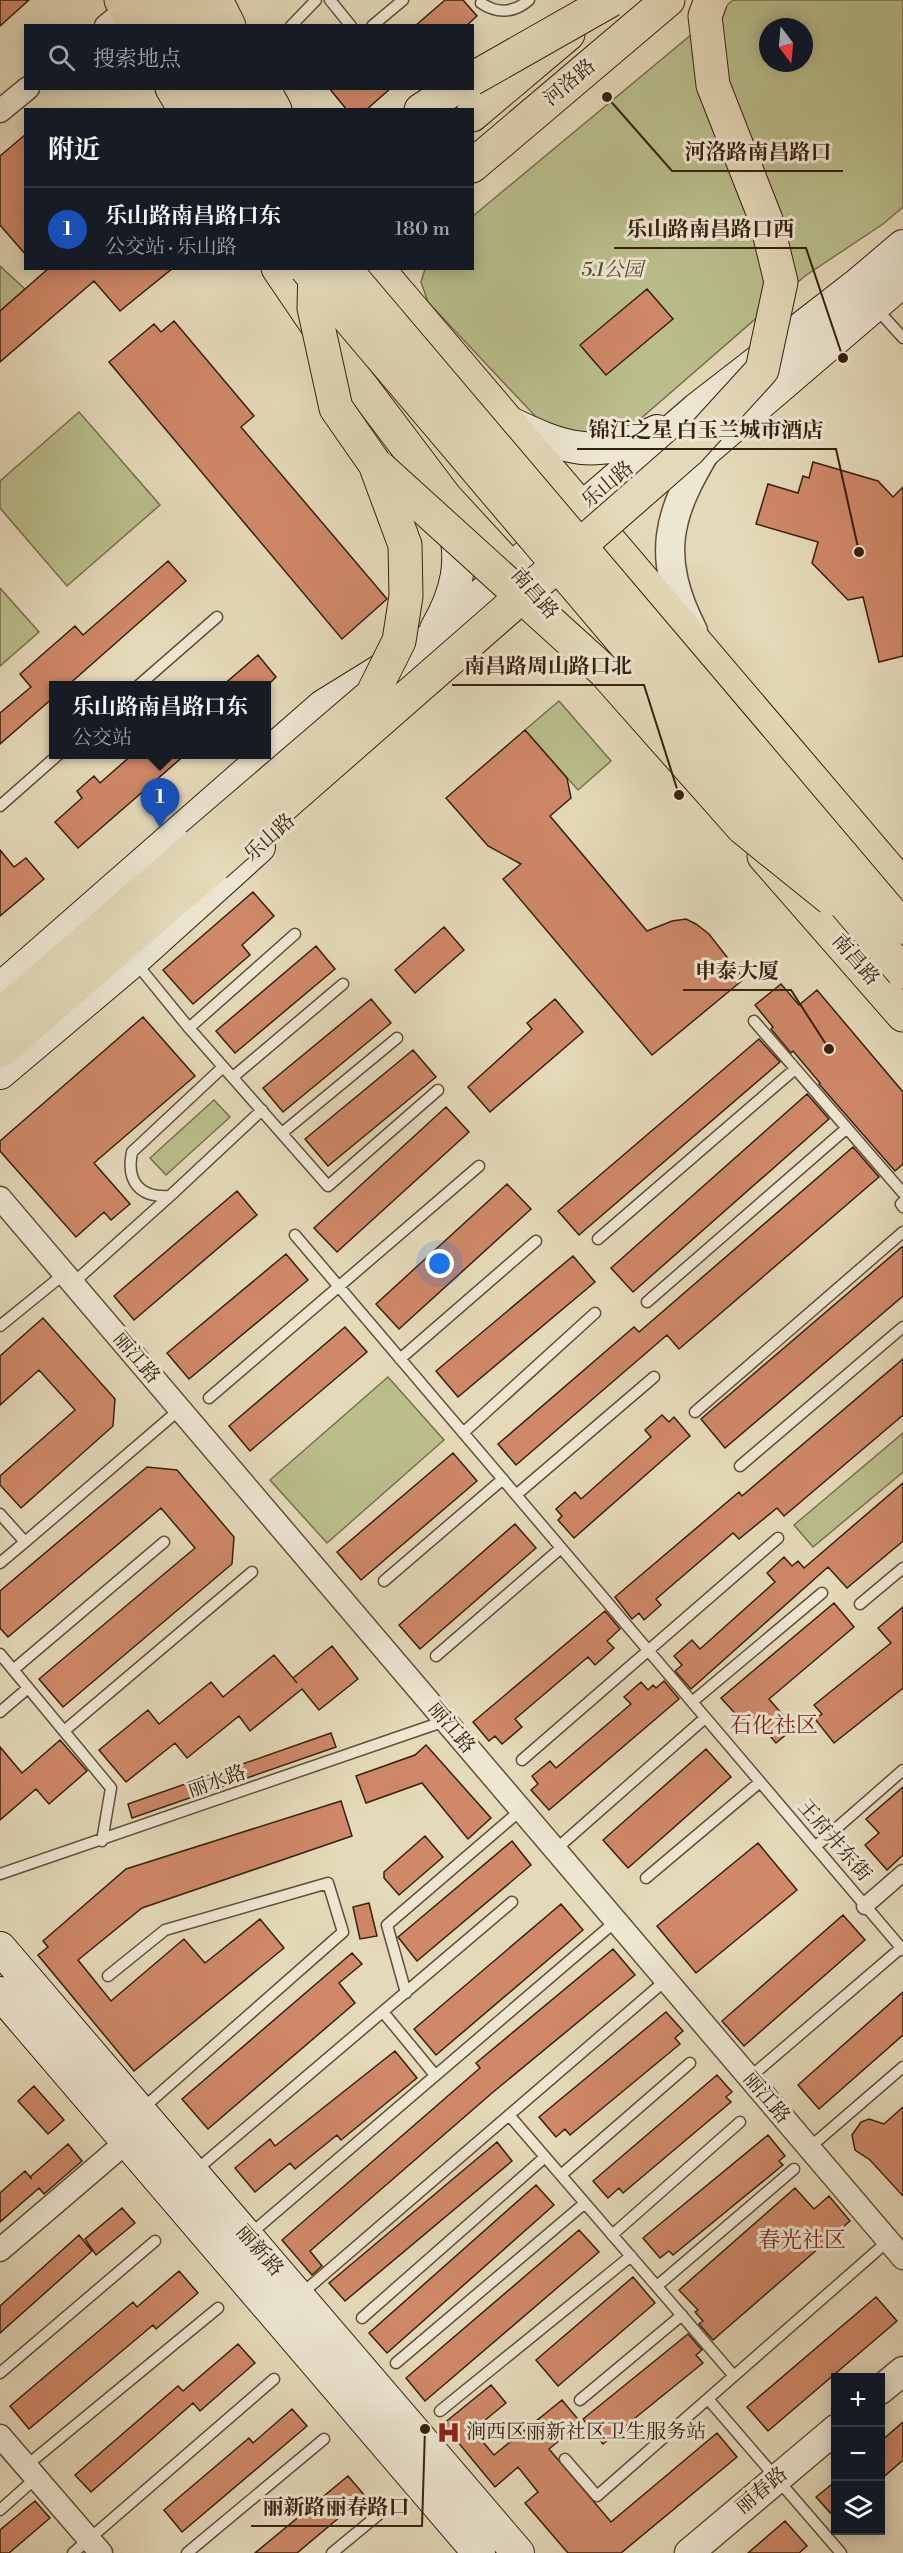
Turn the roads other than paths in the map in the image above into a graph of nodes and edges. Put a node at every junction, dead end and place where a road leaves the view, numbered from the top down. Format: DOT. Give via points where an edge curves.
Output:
graph roads {
  1 [pos="184,0"];
  2 [pos="216,0"];
  3 [pos="315,0"];
  4 [pos="330,0"];
  5 [pos="403,0"];
  6 [pos="529,0"];
  7 [pos="610,0"];
  8 [pos="668,0"];
  9 [pos="711,0"];
  10 [pos="481,3"];
  11 [pos="129,12"];
  12 [pos="163,24"];
  13 [pos="197,24"];
  14 [pos="228,24"];
  15 [pos="293,24"];
  16 [pos="349,24"];
  17 [pos="374,24"];
  18 [pos="474,78"];
  19 [pos="25,90"];
  20 [pos="173,90"];
  21 [pos="205,90"];
  22 [pos="234,90"];
  23 [pos="264,90"];
  24 [pos="452,90"];
  25 [pos="183,108"];
  26 [pos="215,108"];
  27 [pos="245,108"];
  28 [pos="274,108"];
  29 [pos="425,108"];
  30 [pos="0,111"];
  31 [pos="474,113"];
  32 [pos="474,164"];
  33 [pos="903,246"];
  34 [pos="279,270"];
  35 [pos="322,270"];
  36 [pos="379,270"];
  37 [pos="903,280"];
  38 [pos="874,305"];
  39 [pos="903,338"];
  40 [pos="331,346"];
  41 [pos="697,409"];
  42 [pos="506,421"];
  43 [pos="709,447"];
  44 [pos="375,464"];
  45 [pos="446,497"];
  46 [pos="580,508"];
  47 [pos="603,537"];
  48 [pos="513,569"];
  49 [pos="536,598"];
  50 [pos="217,617"];
  51 [pos="429,640"];
  52 [pos="706,656"];
  53 [pos="144,681"];
  54 [pos="271,752"];
  55 [pos="53,759"];
  56 [pos="263,759"];
  57 [pos="0,806"];
  58 [pos="895,877"];
  59 [pos="822,923"];
  60 [pos="862,925"];
  61 [pos="903,927"];
  62 [pos="295,934"];
  63 [pos="134,960"];
  64 [pos="903,972"];
  65 [pos="343,984"];
  66 [pos="0,989"];
  67 [pos="0,1015"];
  68 [pos="903,1015"];
  69 [pos="754,1021"];
  70 [pos="0,1025"];
  71 [pos="189,1028"];
  72 [pos="397,1038"];
  73 [pos="0,1042"];
  74 [pos="0,1051"];
  75 [pos="223,1067"];
  76 [pos="795,1069"];
  77 [pos="0,1073"];
  78 [pos="233,1077"];
  79 [pos="438,1090"];
  80 [pos="262,1110"];
  81 [pos="847,1128"];
  82 [pos="282,1133"];
  83 [pos="479,1166"];
  84 [pos="903,1193"];
  85 [pos="170,1196"];
  86 [pos="0,1198"];
  87 [pos="903,1202"];
  88 [pos="903,1207"];
  89 [pos="903,1232"];
  90 [pos="295,1235"];
  91 [pos="598,1239"];
  92 [pos="536,1241"];
  93 [pos="68,1279"];
  94 [pos="339,1287"];
  95 [pos="647,1302"];
  96 [pos="595,1313"];
  97 [pos="0,1326"];
  98 [pos="903,1327"];
  99 [pos="400,1359"];
  100 [pos="654,1377"];
  101 [pos="209,1398"];
  102 [pos="179,1410"];
  103 [pos="695,1412"];
  104 [pos="463,1433"];
  105 [pos="740,1466"];
  106 [pos="503,1479"];
  107 [pos="516,1495"];
  108 [pos="0,1514"];
  109 [pos="777,1538"];
  110 [pos="25,1542"];
  111 [pos="164,1542"];
  112 [pos="561,1548"];
  113 [pos="0,1563"];
  114 [pos="903,1568"];
  115 [pos="252,1572"];
  116 [pos="384,1581"];
  117 [pos="822,1593"];
  118 [pos="860,1604"];
  119 [pos="648,1651"];
  120 [pos="0,1654"];
  121 [pos="436,1656"];
  122 [pos="13,1670"];
  123 [pos="28,1688"];
  124 [pos="692,1702"];
  125 [pos="0,1712"];
  126 [pos="705,1718"];
  127 [pos="445,1721"];
  128 [pos="64,1731"];
  129 [pos="522,1760"];
  130 [pos="903,1770"];
  131 [pos="760,1782"];
  132 [pos="521,1810"];
  133 [pos="102,1841"];
  134 [pos="815,1847"];
  135 [pos="555,1850"];
  136 [pos="903,1873"];
  137 [pos="0,1874"];
  138 [pos="646,1878"];
  139 [pos="513,1902"];
  140 [pos="866,1905"];
  141 [pos="616,1921"];
  142 [pos="0,1948"];
  143 [pos="902,1949"];
  144 [pos="108,1976"];
  145 [pos="666,1980"];
  146 [pos="0,1993"];
  147 [pos="406,1993"];
  148 [pos="383,2012"];
  149 [pos="690,2063"];
  150 [pos="903,2067"];
  151 [pos="435,2075"];
  152 [pos="749,2078"];
  153 [pos="509,2115"];
  154 [pos="740,2122"];
  155 [pos="138,2125"];
  156 [pos="809,2148"];
  157 [pos="545,2157"];
  158 [pos="794,2169"];
  159 [pos="193,2173"];
  160 [pos="561,2175"];
  161 [pos="585,2204"];
  162 [pos="612,2235"];
  163 [pos="247,2237"];
  164 [pos="155,2241"];
  165 [pos="888,2241"];
  166 [pos="0,2250"];
  167 [pos="631,2256"];
  168 [pos="903,2258"];
  169 [pos="657,2286"];
  170 [pos="298,2297"];
  171 [pos="218,2308"];
  172 [pos="682,2315"];
  173 [pos="362,2318"];
  174 [pos="396,2363"];
  175 [pos="903,2371"];
  176 [pos="0,2373"];
  177 [pos="734,2376"];
  178 [pos="274,2379"];
  179 [pos="885,2386"];
  180 [pos="708,2399"];
  181 [pos="580,2400"];
  182 [pos="440,2412"];
  183 [pos="831,2432"];
  184 [pos="0,2436"];
  185 [pos="324,2439"];
  186 [pos="565,2459"];
  187 [pos="31,2472"];
  188 [pos="777,2478"];
  189 [pos="0,2510"];
  190 [pos="383,2511"];
  191 [pos="88,2548"];
  192 [pos="187,2553"];
  193 [pos="332,2553"];
  194 [pos="479,2553"];
  195 [pos="518,2553"];
  196 [pos="689,2553"];
  197 [pos="841,2553"];
  1 -- 13 [label="main road"];
  2 -- 14 [label="main road"];
  3 -- 15 [label="lane"];
  4 -- 16 [label="lane"];
  5 -- 17 [label="lane"];
  6 -- 10 [label="lane" via="506,12 491,10"];
  7 -- 18 [label="main road, bridge"];
  7 -- 31 [label="main road, 河洛路"];
  8 -- 32 [label="main road, 河洛路"];
  9 -- 74 [label="main road, bridge" via="705,16 713,85 766,220 781,282 762,370 690,448"];
  11 -- 12 [label="main road"];
  19 -- 30 [label="street"];
  20 -- 25 [label="main road"];
  21 -- 26 [label="main road"];
  22 -- 27 [label="main road"];
  23 -- 28 [label="main road"];
  24 -- 29 [label="main road"];
  33 -- 41 [label="main road, 乐山路"];
  34 -- 40 [label="main road, 南昌路"];
  35 -- 40 [label="main road"];
  35 -- 44 [label="main road, bridge" via="314,308 336,408"];
  35 -- 60 [label="main road, 南昌路, bridge"];
  35 -- 61 [label="main road, bridge"];
  36 -- 42 [label="main road"];
  37 -- 38 [label="main road, 乐山路"];
  38 -- 39 [label="lane"];
  38 -- 43 [label="main road, 乐山路"];
  40 -- 45 [label="main road, 南昌路"];
  41 -- 42 [label="main road" via="625,446 594,450 545,440"];
  41 -- 46 [label="main road, 乐山路"];
  42 -- 46 [label="main road"];
  43 -- 47 [label="main road, 乐山路"];
  43 -- 52 [label="street" via="677,504 670,533 670,567 678,597"];
  44 -- 60 [label="main road, bridge" via="604,671 742,828"];
  44 -- 67 [label="main road, bridge" via="405,545 406,596 399,641 372,695"];
  45 -- 48 [label="main road, 南昌路"];
  45 -- 51 [label="main road" via="460,554 458,581 449,607"];
  46 -- 47 [label="main road"];
  46 -- 48 [label="main road, 乐山路"];
  47 -- 49 [label="main road, 乐山路"];
  47 -- 52 [label="main road"];
  48 -- 49 [label="main road, 南昌路"];
  48 -- 51 [label="main road, 乐山路"];
  49 -- 59 [label="main road, 南昌路"];
  49 -- 63 [label="main road, 乐山路"];
  49 -- 73 [label="main road, 乐山路" via="468,641"];
  50 -- 53 [label="lane"];
  51 -- 54 [label="main road, 乐山路" via="323,706"];
  51 -- 70 [label="main road, 乐山路" via="341,728"];
  52 -- 58 [label="main road"];
  55 -- 57 [label="lane"];
  56 -- 66 [label="main road, 乐山路"];
  58 -- 59 [label="main road" via="861,864 849,867 831,879 822,897"];
  59 -- 68 [label="main road, 南昌路"];
  60 -- 64 [label="main road, 南昌路, bridge"];
  62 -- 71 [label="lane"];
  63 -- 71 [label="lane"];
  63 -- 77 [label="main road, 乐山路"];
  65 -- 78 [label="lane"];
  69 -- 76 [label="lane"];
  71 -- 75 [label="lane"];
  72 -- 82 [label="lane"];
  75 -- 78 [label="lane"];
  75 -- 85 [label="lane" via="132,1152 129,1166 133,1180 143,1192"];
  76 -- 81 [label="lane"];
  76 -- 91 [label="lane"];
  78 -- 80 [label="lane"];
  79 -- 82 [label="lane" via="328,1186"];
  80 -- 82 [label="lane"];
  80 -- 85 [label="lane"];
  81 -- 84 [label="lane"];
  81 -- 95 [label="lane"];
  83 -- 94 [label="lane"];
  85 -- 93 [label="lane"];
  86 -- 93 [label="street, 丽江路"];
  87 -- 88 [label="lane"];
  89 -- 103 [label="lane"];
  90 -- 94 [label="lane, 王府井东街"];
  92 -- 99 [label="lane"];
  93 -- 97 [label="lane"];
  93 -- 102 [label="street, 丽江路"];
  94 -- 99 [label="lane, 王府井东街"];
  94 -- 101 [label="lane"];
  96 -- 104 [label="lane"];
  98 -- 105 [label="lane"];
  99 -- 104 [label="lane, 王府井东街"];
  100 -- 107 [label="lane"];
  102 -- 110 [label="lane"];
  102 -- 127 [label="street, 丽江路"];
  104 -- 106 [label="lane, 王府井东街"];
  106 -- 107 [label="lane, 王府井东街"];
  106 -- 116 [label="lane"];
  107 -- 112 [label="lane, 王府井东街"];
  108 -- 110 [label="lane"];
  109 -- 119 [label="lane"];
  110 -- 113 [label="lane"];
  111 -- 122 [label="lane"];
  112 -- 119 [label="lane, 王府井东街"];
  112 -- 121 [label="lane"];
  114 -- 118 [label="lane"];
  115 -- 128 [label="lane"];
  117 -- 124 [label="lane"];
  119 -- 124 [label="lane, 王府井东街"];
  119 -- 129 [label="lane"];
  120 -- 122 [label="lane"];
  122 -- 123 [label="lane"];
  123 -- 125 [label="lane"];
  123 -- 128 [label="lane"];
  124 -- 126 [label="lane, 王府井东街"];
  126 -- 131 [label="lane, 王府井东街"];
  126 -- 135 [label="lane"];
  127 -- 132 [label="street, 丽江路"];
  127 -- 133 [label="lane, 丽水路"];
  128 -- 133 [label="lane" via="111,1788"];
  130 -- 134 [label="lane"];
  131 -- 134 [label="lane, 王府井东街"];
  131 -- 138 [label="lane"];
  132 -- 135 [label="street, 丽江路"];
  132 -- 147 [label="lane" via="387,1925"];
  133 -- 137 [label="lane, 丽水路"];
  134 -- 140 [label="lane, 王府井东街"];
  135 -- 141 [label="street, 丽江路"];
  136 -- 140 [label="street"];
  139 -- 147 [label="lane"];
  140 -- 143 [label="lane, 王府井东街"];
  141 -- 145 [label="street, 丽江路"];
  141 -- 151 [label="lane"];
  142 -- 155 [label="main road, 丽新路"];
  143 -- 152 [label="lane"];
  144 -- 155 [label="lane" via="165,1930 328,1883 343,1932"];
  145 -- 152 [label="street, 丽江路"];
  145 -- 153 [label="lane"];
  146 -- 155 [label="main road, 丽新路"];
  147 -- 148 [label="lane"];
  148 -- 151 [label="lane"];
  148 -- 159 [label="lane"];
  149 -- 160 [label="lane"];
  150 -- 156 [label="lane"];
  151 -- 163 [label="lane"];
  152 -- 156 [label="street, 丽江路"];
  153 -- 157 [label="lane"];
  153 -- 170 [label="lane"];
  154 -- 162 [label="lane"];
  155 -- 159 [label="main road, 丽新路"];
  155 -- 166 [label="street"];
  155 -- 194 [label="main road, 丽新路"];
  156 -- 165 [label="street, 丽江路"];
  157 -- 160 [label="lane"];
  157 -- 173 [label="lane"];
  158 -- 169 [label="lane"];
  159 -- 163 [label="main road, 丽新路"];
  160 -- 161 [label="lane"];
  161 -- 162 [label="lane"];
  161 -- 174 [label="lane"];
  162 -- 167 [label="lane"];
  163 -- 170 [label="main road, 丽新路"];
  164 -- 176 [label="lane"];
  165 -- 168 [label="street, 丽江路"];
  165 -- 177 [label="lane"];
  167 -- 169 [label="lane"];
  167 -- 182 [label="lane"];
  169 -- 172 [label="lane"];
  170 -- 195 [label="main road, 丽新路"];
  171 -- 187 [label="lane"];
  172 -- 177 [label="lane"];
  172 -- 181 [label="lane"];
  175 -- 179 [label="street"];
  177 -- 180 [label="lane"];
  178 -- 191 [label="lane"];
  180 -- 186 [label="lane" via="597,2496"];
  180 -- 188 [label="lane"];
  183 -- 188 [label="street, 丽春路"];
  184 -- 187 [label="street"];
  185 -- 192 [label="lane"];
  187 -- 189 [label="lane"];
  187 -- 191 [label="street"];
  188 -- 196 [label="street, 丽春路"];
  188 -- 197 [label="lane"];
  190 -- 193 [label="lane"];
}
